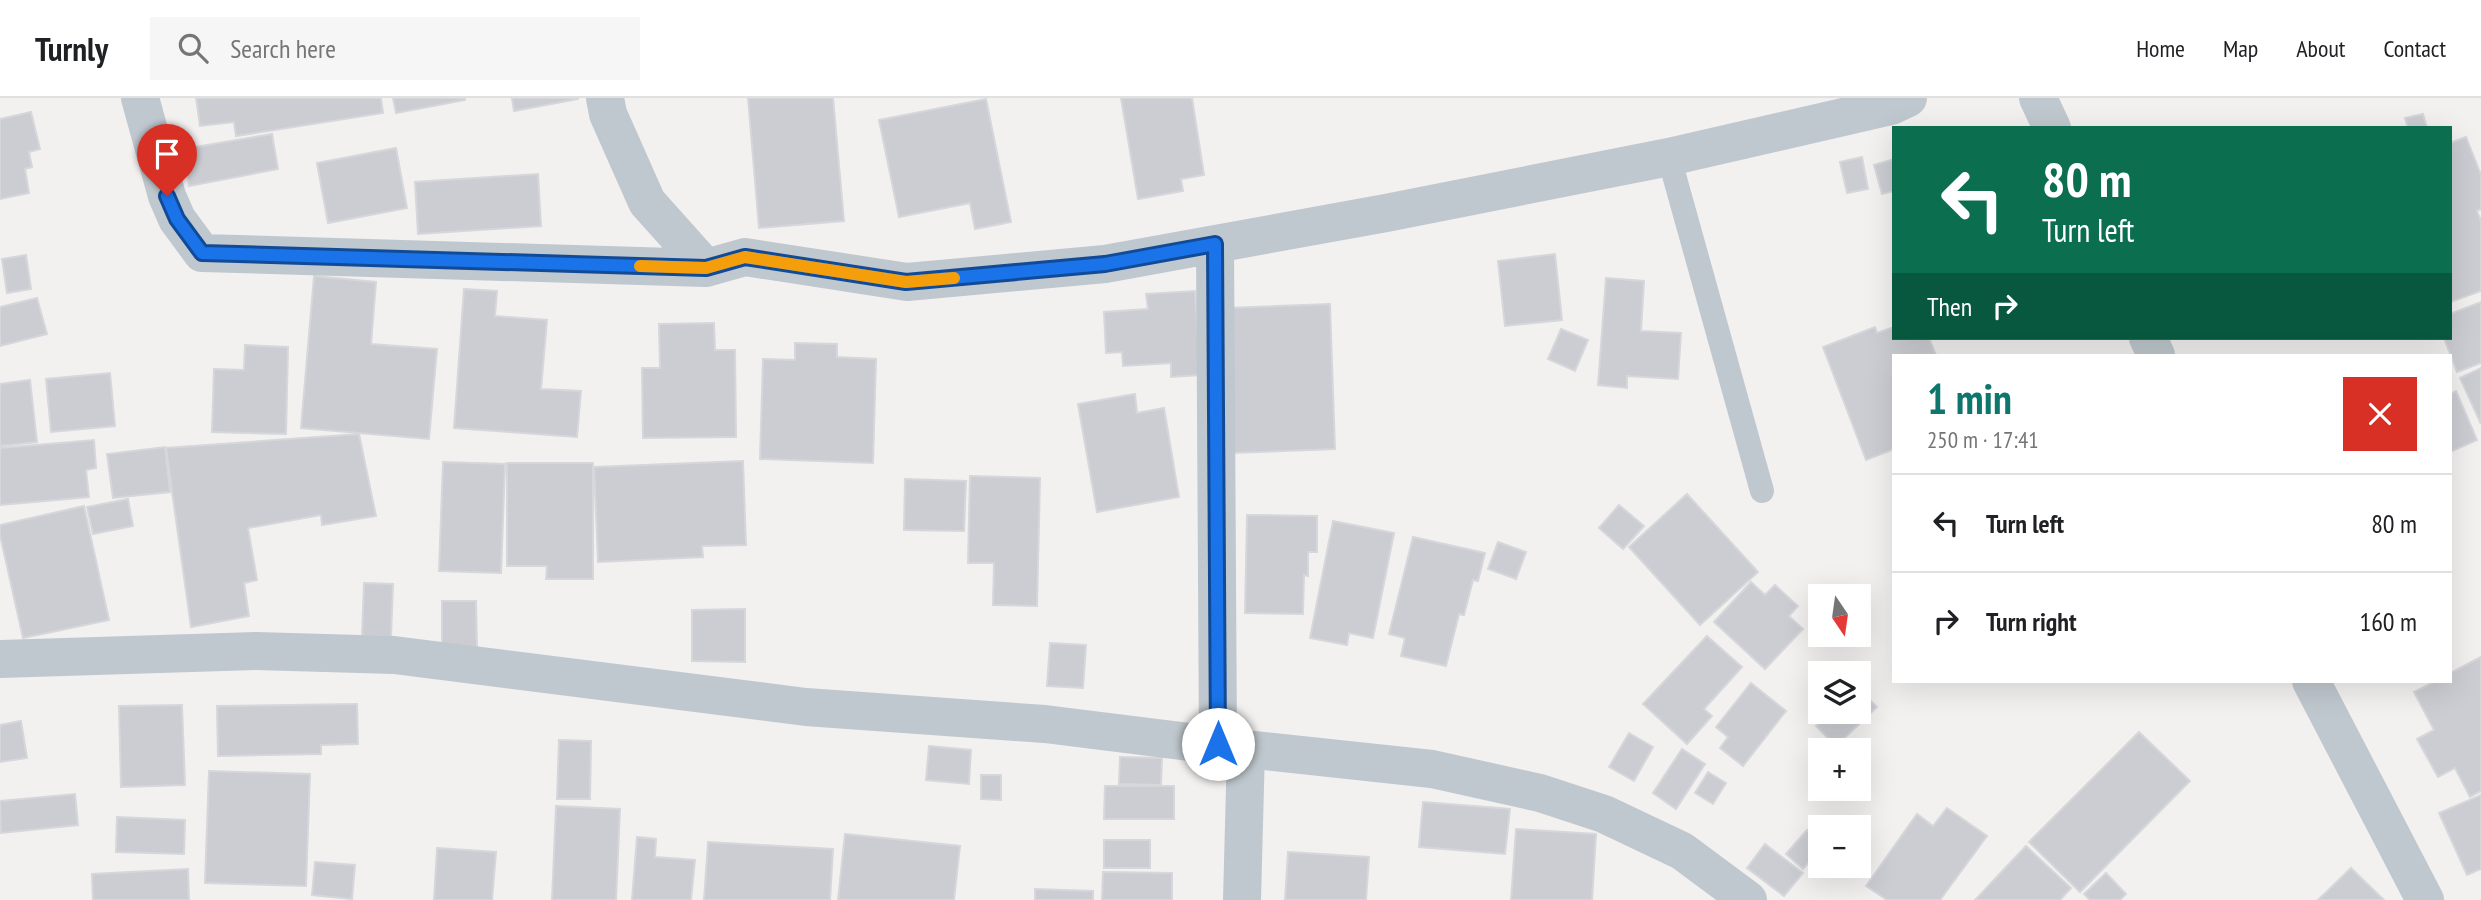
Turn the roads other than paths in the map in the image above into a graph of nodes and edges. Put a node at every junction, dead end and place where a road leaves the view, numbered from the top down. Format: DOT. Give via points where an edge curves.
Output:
graph roads {
  1 [pos="140,98"];
  2 [pos="605,98"];
  3 [pos="1908,98"];
  4 [pos="2038,98"];
  5 [pos="2051,126"];
  6 [pos="1669,157"];
  7 [pos="1215,244"];
  8 [pos="706,268"];
  9 [pos="1762,491"];
  10 [pos="0,659"];
  11 [pos="2312,683"];
  12 [pos="1232,747"];
  13 [pos="1242,900"];
  14 [pos="1748,900"];
  15 [pos="2424,900"];
  1 -- 8 [label="street" via="167,196 177,219 202,253"];
  2 -- 8 [label="street" via="647,202"];
  3 -- 6 [label="street" via="1891,106"];
  4 -- 5 [label="street"];
  6 -- 7 [label="street"];
  6 -- 9 [label="lane"];
  7 -- 8 [label="street" via="1105,264 906,282 745,257"];
  7 -- 12 [label="street"];
  10 -- 12 [label="street" via="256,651 394,655 806,707 1045,724"];
  11 -- 15 [label="street"];
  12 -- 13 [label="street"];
  12 -- 14 [label="street" via="1432,769 1540,793 1604,814 1682,851"];
}
